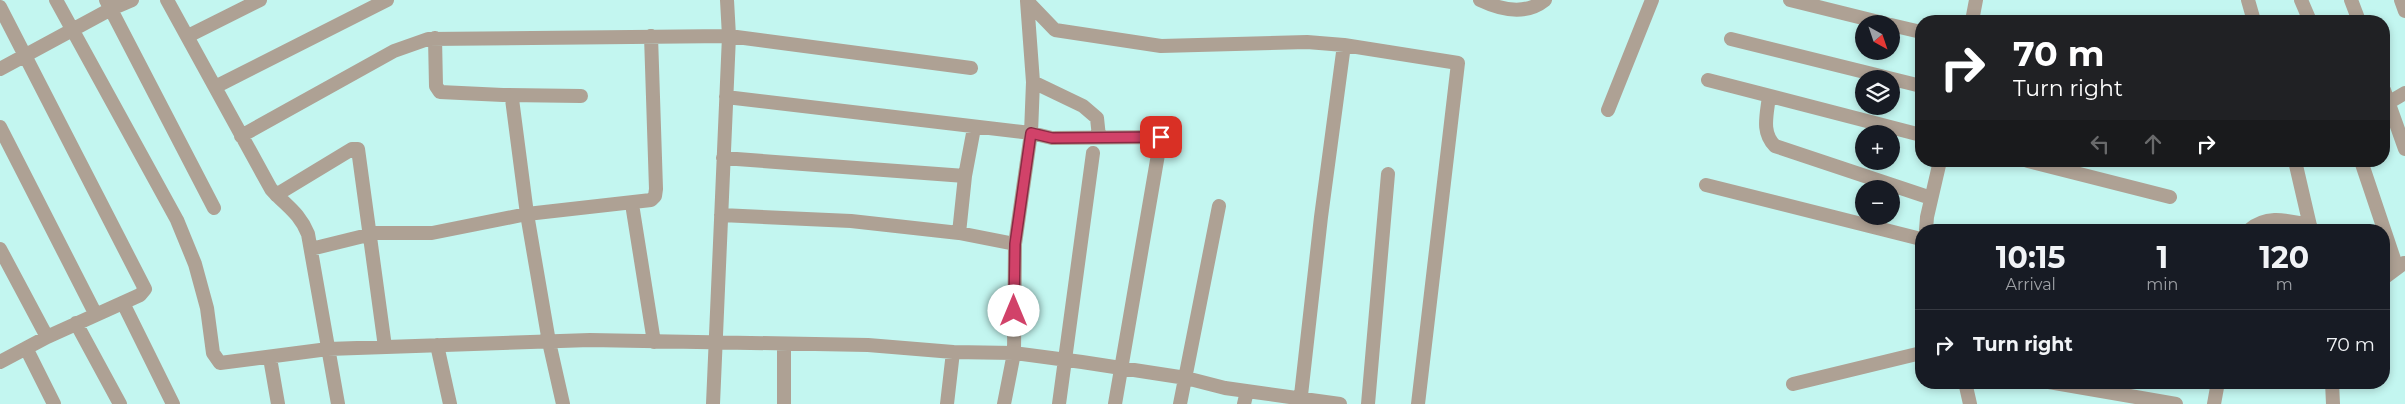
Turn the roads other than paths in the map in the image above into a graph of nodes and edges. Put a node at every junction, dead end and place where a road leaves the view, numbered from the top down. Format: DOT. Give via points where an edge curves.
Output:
graph roads {
  1 [pos="56,0"];
  2 [pos="132,0"];
  3 [pos="168,0"];
  4 [pos="260,0"];
  5 [pos="387,0"];
  6 [pos="727,0"];
  7 [pos="1025,0"];
  8 [pos="1480,0"];
  9 [pos="1545,0"];
  10 [pos="1652,0"];
  11 [pos="1790,0"];
  12 [pos="1976,0"];
  13 [pos="2248,0"];
  14 [pos="2302,0"];
  15 [pos="2351,0"];
  16 [pos="2401,0"];
  17 [pos="108,4"];
  18 [pos="0,7"];
  19 [pos="2405,11"];
  20 [pos="1973,15"];
  21 [pos="2252,15"];
  22 [pos="2308,15"];
  23 [pos="2357,15"];
  24 [pos="1855,16"];
  25 [pos="1900,27"];
  26 [pos="71,30"];
  27 [pos="1915,31"];
  28 [pos="188,36"];
  29 [pos="651,36"];
  30 [pos="729,36"];
  31 [pos="435,38"];
  32 [pos="1731,39"];
  33 [pos="1344,45"];
  34 [pos="24,56"];
  35 [pos="971,68"];
  36 [pos="0,69"];
  37 [pos="1708,80"];
  38 [pos="1033,82"];
  39 [pos="1915,85"];
  40 [pos="215,87"];
  41 [pos="2405,93"];
  42 [pos="508,95"];
  43 [pos="2390,95"];
  44 [pos="581,96"];
  45 [pos="1769,96"];
  46 [pos="726,97"];
  47 [pos="2390,107"];
  48 [pos="1608,110"];
  49 [pos="0,128"];
  50 [pos="974,128"];
  51 [pos="1031,133"];
  52 [pos="1915,133"];
  53 [pos="241,136"];
  54 [pos="1099,137"];
  55 [pos="2405,149"];
  56 [pos="1093,153"];
  57 [pos="724,158"];
  58 [pos="1939,167"];
  59 [pos="2052,167"];
  60 [pos="2296,167"];
  61 [pos="2363,167"];
  62 [pos="1388,174"];
  63 [pos="965,176"];
  64 [pos="1706,185"];
  65 [pos="276,195"];
  66 [pos="2170,197"];
  67 [pos="1931,198"];
  68 [pos="632,204"];
  69 [pos="1219,206"];
  70 [pos="214,208"];
  71 [pos="527,214"];
  72 [pos="721,215"];
  73 [pos="1926,224"];
  74 [pos="2256,224"];
  75 [pos="2294,224"];
  76 [pos="2309,224"];
  77 [pos="2385,224"];
  78 [pos="960,233"];
  79 [pos="370,234"];
  80 [pos="2390,236"];
  81 [pos="1915,237"];
  82 [pos="1015,244"];
  83 [pos="0,249"];
  84 [pos="311,249"];
  85 [pos="2401,265"];
  86 [pos="2390,273"];
  87 [pos="123,303"];
  88 [pos="96,314"];
  89 [pos="76,323"];
  90 [pos="47,337"];
  91 [pos="549,342"];
  92 [pos="654,342"];
  93 [pos="716,343"];
  94 [pos="784,344"];
  95 [pos="437,345"];
  96 [pos="384,347"];
  97 [pos="26,348"];
  98 [pos="328,349"];
  99 [pos="953,352"];
  100 [pos="1014,353"];
  101 [pos="1915,354"];
  102 [pos="270,358"];
  103 [pos="1064,360"];
  104 [pos="0,362"];
  105 [pos="1121,367"];
  106 [pos="1186,378"];
  107 [pos="1793,384"];
  108 [pos="1967,389"];
  109 [pos="2089,389"];
  110 [pos="2217,389"];
  111 [pos="2332,389"];
  112 [pos="1246,398"];
  113 [pos="1301,402"];
  114 [pos="54,404"];
  115 [pos="120,404"];
  116 [pos="173,404"];
  117 [pos="278,404"];
  118 [pos="338,404"];
  119 [pos="450,404"];
  120 [pos="563,404"];
  121 [pos="713,404"];
  122 [pos="784,404"];
  123 [pos="947,404"];
  124 [pos="1004,404"];
  125 [pos="1058,404"];
  126 [pos="1115,404"];
  127 [pos="1180,404"];
  128 [pos="1340,404"];
  129 [pos="1368,404"];
  130 [pos="1418,404"];
  131 [pos="1970,404"];
  132 [pos="2176,404"];
  133 [pos="2214,404"];
  134 [pos="2333,404"];
  1 -- 26 [label="street"];
  2 -- 17 [label="street"];
  3 -- 28 [label="street"];
  4 -- 28 [label="street"];
  5 -- 40 [label="street"];
  6 -- 30 [label="street"];
  7 -- 33 [label="street" via="1055,30 1161,46 1307,42"];
  7 -- 38 [label="street"];
  8 -- 9 [label="street" via="1510,11"];
  10 -- 48 [label="street"];
  11 -- 24 [label="street"];
  12 -- 20 [label="street"];
  13 -- 21 [label="street"];
  14 -- 22 [label="street"];
  15 -- 23 [label="street"];
  16 -- 19 [label="street"];
  17 -- 26 [label="street"];
  17 -- 70 [label="street"];
  18 -- 34 [label="street"];
  25 -- 27 [label="street"];
  26 -- 34 [label="street"];
  26 -- 102 [label="street" via="177,220 200,282 216,359 220,363"];
  28 -- 40 [label="street"];
  29 -- 30 [label="street"];
  29 -- 31 [label="street"];
  29 -- 68 [label="street" via="656,189 651,200"];
  30 -- 35 [label="street"];
  30 -- 46 [label="street"];
  31 -- 42 [label="street" via="436,86 440,92"];
  31 -- 53 [label="street" via="394,51"];
  32 -- 39 [label="street"];
  33 -- 113 [label="street"];
  33 -- 130 [label="street" via="1458,63"];
  34 -- 36 [label="street"];
  34 -- 87 [label="street" via="144,286 144,293"];
  37 -- 45 [label="street"];
  38 -- 51 [label="street"];
  38 -- 54 [label="street" via="1084,106 1096,118"];
  40 -- 53 [label="street"];
  41 -- 43 [label="street"];
  42 -- 44 [label="street"];
  42 -- 71 [label="street" via="514,104"];
  45 -- 52 [label="street"];
  45 -- 67 [label="street" via="1765,131 1774,146"];
  46 -- 50 [label="street"];
  46 -- 57 [label="street"];
  47 -- 55 [label="street"];
  49 -- 88 [label="street"];
  50 -- 51 [label="street"];
  50 -- 63 [label="street"];
  51 -- 54 [label="street" via="1052,138"];
  51 -- 82 [label="street"];
  53 -- 65 [label="street"];
  54 -- 105 [label="street" via="1161,137"];
  56 -- 103 [label="street"];
  57 -- 63 [label="street"];
  57 -- 72 [label="street"];
  58 -- 67 [label="street"];
  59 -- 66 [label="street"];
  60 -- 76 [label="street"];
  61 -- 77 [label="street"];
  62 -- 129 [label="street"];
  63 -- 78 [label="street"];
  64 -- 81 [label="street"];
  65 -- 79 [label="street" via="355,148 360,152"];
  65 -- 84 [label="street" via="303,221"];
  67 -- 73 [label="street"];
  68 -- 71 [label="street"];
  68 -- 92 [label="street"];
  69 -- 106 [label="street"];
  71 -- 79 [label="street" via="432,233"];
  71 -- 91 [label="street"];
  72 -- 78 [label="street" via="851,220"];
  72 -- 93 [label="street"];
  74 -- 75 [label="street" via="2271,218"];
  78 -- 82 [label="street"];
  79 -- 84 [label="street"];
  79 -- 96 [label="street"];
  80 -- 85 [label="street"];
  82 -- 100 [label="street"];
  83 -- 90 [label="street"];
  84 -- 98 [label="street"];
  85 -- 86 [label="street"];
  87 -- 88 [label="street"];
  87 -- 116 [label="street"];
  88 -- 89 [label="street"];
  89 -- 90 [label="street"];
  89 -- 115 [label="street"];
  90 -- 97 [label="street"];
  91 -- 92 [label="street"];
  91 -- 95 [label="street"];
  91 -- 120 [label="street"];
  92 -- 93 [label="street"];
  93 -- 94 [label="street"];
  93 -- 121 [label="street"];
  94 -- 99 [label="street" via="868,345"];
  94 -- 122 [label="street"];
  95 -- 96 [label="street"];
  95 -- 119 [label="street"];
  96 -- 98 [label="street"];
  97 -- 104 [label="street"];
  97 -- 114 [label="street"];
  98 -- 102 [label="street"];
  98 -- 118 [label="street"];
  99 -- 100 [label="street"];
  99 -- 123 [label="street"];
  100 -- 103 [label="street"];
  100 -- 124 [label="street"];
  101 -- 107 [label="street"];
  102 -- 117 [label="street"];
  103 -- 105 [label="street"];
  103 -- 125 [label="street"];
  105 -- 106 [label="street"];
  105 -- 126 [label="street"];
  106 -- 112 [label="street"];
  106 -- 127 [label="street"];
  108 -- 131 [label="street"];
  109 -- 132 [label="street"];
  110 -- 133 [label="street"];
  111 -- 134 [label="street"];
  112 -- 113 [label="street"];
  113 -- 128 [label="street"];
}
